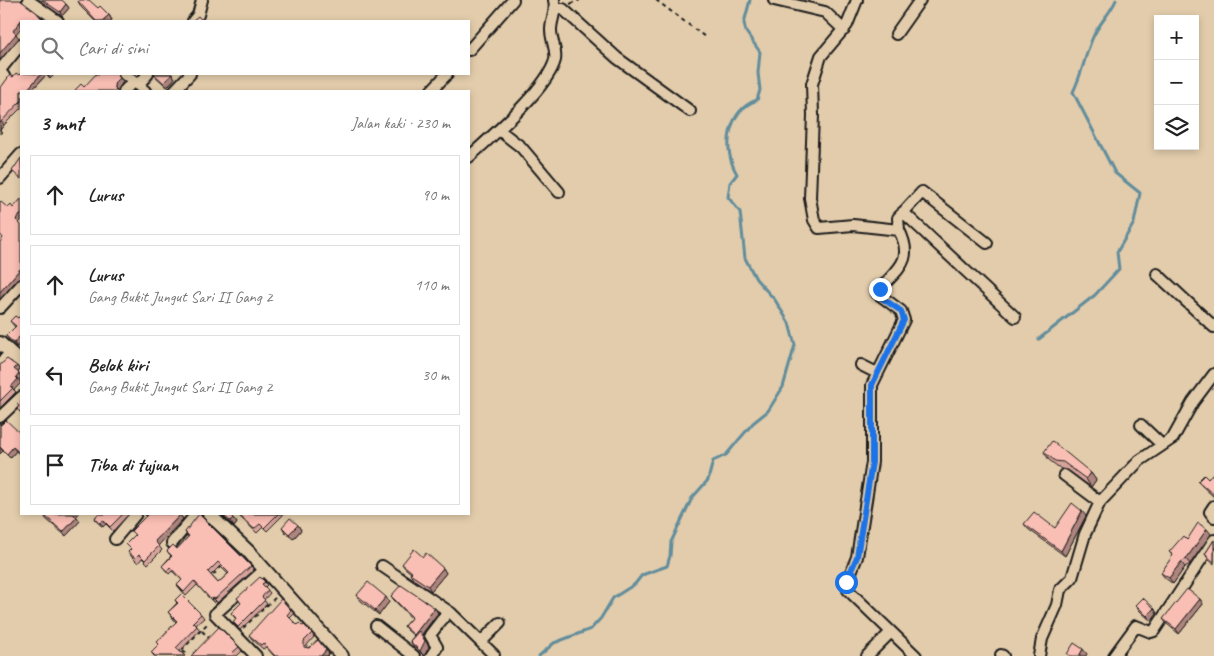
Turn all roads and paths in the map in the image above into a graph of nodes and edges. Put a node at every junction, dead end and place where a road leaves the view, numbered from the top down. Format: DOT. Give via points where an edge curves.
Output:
graph roads {
  1 [pos="28,0"];
  2 [pos="202,0"];
  3 [pos="514,0"];
  4 [pos="656,0"];
  5 [pos="774,0"];
  6 [pos="857,0"];
  7 [pos="920,0"];
  8 [pos="799,2"];
  9 [pos="555,5"];
  10 [pos="46,13"];
  11 [pos="40,20"];
  12 [pos="56,20"];
  13 [pos="194,20"];
  14 [pos="844,30"];
  15 [pos="896,34"];
  16 [pos="705,37"];
  17 [pos="20,45"];
  18 [pos="470,49"];
  19 [pos="0,70"];
  20 [pos="125,75"];
  21 [pos="147,75"];
  22 [pos="189,75"];
  23 [pos="446,75"];
  24 [pos="0,85"];
  25 [pos="139,86"];
  26 [pos="127,90"];
  27 [pos="175,90"];
  28 [pos="432,90"];
  29 [pos="690,111"];
  30 [pos="499,130"];
  31 [pos="20,155"];
  32 [pos="470,157"];
  33 [pos="0,178"];
  34 [pos="559,192"];
  35 [pos="903,212"];
  36 [pos="899,230"];
  37 [pos="986,243"];
  38 [pos="1157,274"];
  39 [pos="20,287"];
  40 [pos="0,308"];
  41 [pos="1015,316"];
  42 [pos="1214,327"];
  43 [pos="0,343"];
  44 [pos="11,353"];
  45 [pos="20,361"];
  46 [pos="0,364"];
  47 [pos="861,365"];
  48 [pos="877,373"];
  49 [pos="1214,374"];
  50 [pos="20,398"];
  51 [pos="0,417"];
  52 [pos="1142,425"];
  53 [pos="1162,445"];
  54 [pos="1064,475"];
  55 [pos="1100,502"];
  56 [pos="1214,506"];
  57 [pos="135,515"];
  58 [pos="195,515"];
  59 [pos="215,516"];
  60 [pos="1214,517"];
  61 [pos="115,539"];
  62 [pos="1214,540"];
  63 [pos="172,543"];
  64 [pos="225,564"];
  65 [pos="382,566"];
  66 [pos="264,570"];
  67 [pos="212,576"];
  68 [pos="282,592"];
  69 [pos="447,613"];
  70 [pos="215,614"];
  71 [pos="500,623"];
  72 [pos="376,626"];
  73 [pos="202,630"];
  74 [pos="891,632"];
  75 [pos="236,635"];
  76 [pos="481,642"];
  77 [pos="214,643"];
  78 [pos="183,650"];
  79 [pos="176,656"];
  80 [pos="189,656"];
  81 [pos="256,656"];
  82 [pos="342,656"];
  83 [pos="414,656"];
  84 [pos="431,656"];
  85 [pos="494,656"];
  86 [pos="866,656"];
  87 [pos="916,656"];
  88 [pos="1039,656"];
  89 [pos="1114,656"];
  1 -- 10 [label="street"];
  2 -- 13 [label="street"];
  3 -- 18 [label="street"];
  4 -- 16 [label="path"];
  5 -- 8 [label="street" via="782,4"];
  6 -- 14 [label="street"];
  7 -- 15 [label="street"];
  8 -- 14 [label="street" via="825,12"];
  9 -- 29 [label="street" via="630,68"];
  9 -- 30 [label="street" via="551,30 555,62 538,90"];
  10 -- 11 [label="street"];
  10 -- 12 [label="street"];
  14 -- 36 [label="street" via="821,56 812,84 810,198 814,220 819,228 853,225"];
  17 -- 19 [label="street"];
  19 -- 24 [label="street" via="4,76"];
  20 -- 25 [label="street"];
  21 -- 25 [label="street"];
  22 -- 27 [label="street"];
  23 -- 28 [label="street"];
  25 -- 26 [label="street"];
  30 -- 32 [label="street"];
  30 -- 34 [label="street" via="521,147"];
  31 -- 33 [label="street"];
  35 -- 36 [label="street" via="896,221"];
  35 -- 37 [label="street" via="924,192"];
  35 -- 41 [label="street"];
  36 -- 48 [label="street" via="905,246 902,265 877,293 901,311 904,320"];
  38 -- 42 [label="street"];
  39 -- 40 [label="street"];
  43 -- 44 [label="street"];
  44 -- 45 [label="street"];
  44 -- 46 [label="street"];
  47 -- 48 [label="street"];
  48 -- 74 [label="street" via="872,389 872,462 857,557 847,585"];
  49 -- 53 [label="street" via="1193,402 1178,433"];
  50 -- 51 [label="street"];
  52 -- 53 [label="street"];
  53 -- 55 [label="street" via="1130,469"];
  54 -- 55 [label="street"];
  55 -- 88 [label="street" via="1085,534 1072,578 1060,590"];
  56 -- 60 [label="street" via="1210,512"];
  57 -- 61 [label="street"];
  58 -- 63 [label="street"];
  59 -- 66 [label="street"];
  62 -- 89 [label="street" via="1154,631 1136,626"];
  64 -- 67 [label="path"];
  65 -- 69 [label="street"];
  66 -- 68 [label="street"];
  66 -- 70 [label="street"];
  68 -- 75 [label="path"];
  68 -- 82 [label="street"];
  69 -- 76 [label="street" via="451,613"];
  69 -- 84 [label="street" via="430,635 437,647"];
  70 -- 73 [label="path"];
  70 -- 75 [label="street"];
  71 -- 76 [label="street"];
  72 -- 83 [label="street"];
  73 -- 77 [label="path"];
  73 -- 78 [label="path"];
  74 -- 86 [label="street"];
  74 -- 87 [label="street"];
  75 -- 81 [label="street"];
  76 -- 85 [label="street"];
  78 -- 79 [label="path"];
  78 -- 80 [label="path"];
}
